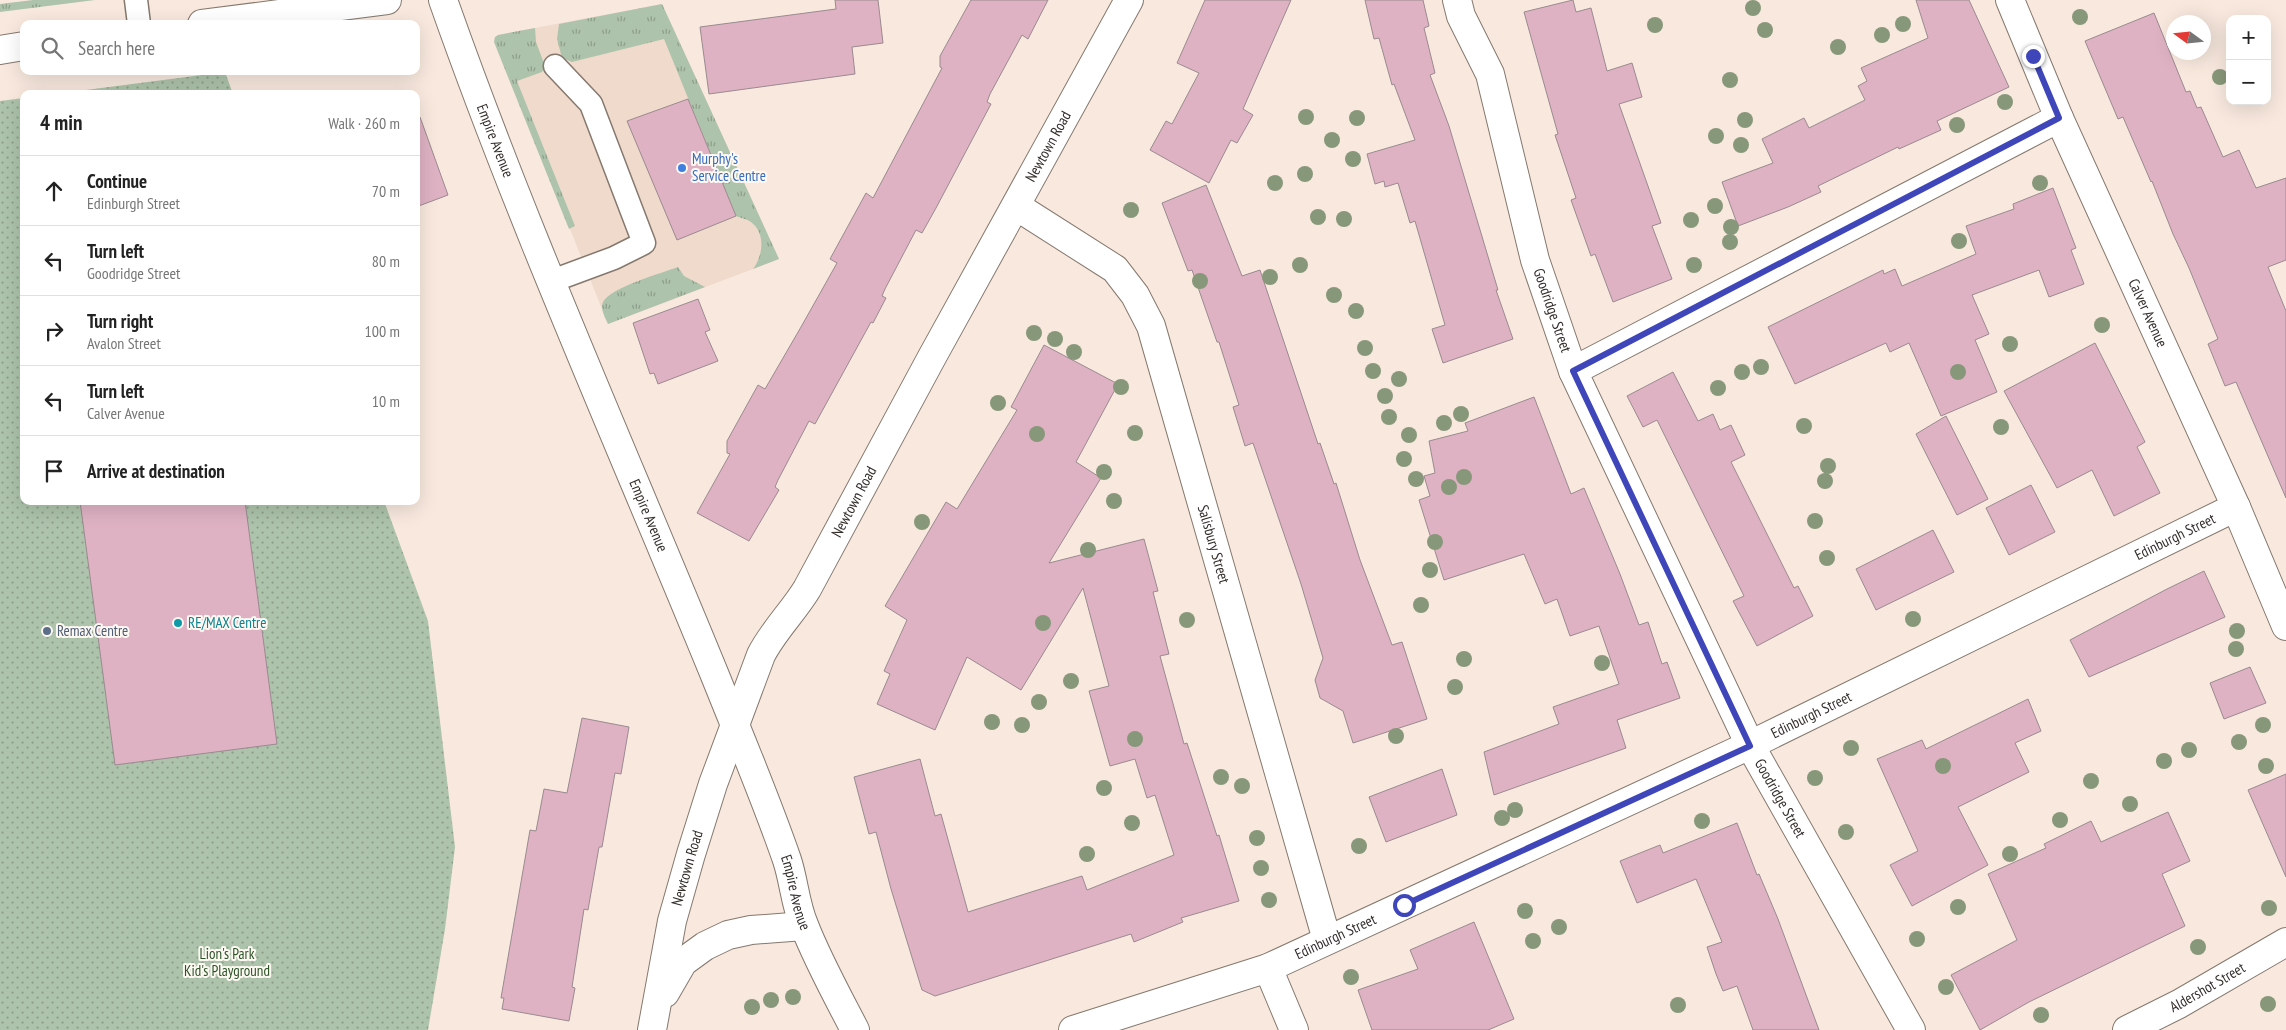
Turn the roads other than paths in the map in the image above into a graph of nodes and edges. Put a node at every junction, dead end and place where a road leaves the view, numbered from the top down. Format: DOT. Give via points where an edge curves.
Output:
graph roads {
  1 [pos="136,0"];
  2 [pos="387,0"];
  3 [pos="443,0"];
  4 [pos="1129,0"];
  5 [pos="1457,0"];
  6 [pos="2010,0"];
  7 [pos="272,7"];
  8 [pos="138,20"];
  9 [pos="218,20"];
  10 [pos="20,47"];
  11 [pos="0,50"];
  12 [pos="555,66"];
  13 [pos="2059,118"];
  14 [pos="1016,206"];
  15 [pos="552,281"];
  16 [pos="1573,371"];
  17 [pos="2236,507"];
  18 [pos="2286,626"];
  19 [pos="734,726"];
  20 [pos="1750,746"];
  21 [pos="804,926"];
  22 [pos="1327,940"];
  23 [pos="2286,942"];
  24 [pos="1268,968"];
  25 [pos="653,1021"];
  26 [pos="855,1030"];
  27 [pos="1073,1030"];
  28 [pos="1294,1030"];
  29 [pos="1911,1030"];
  30 [pos="2127,1030"];
  1 -- 8 [label="lane"];
  2 -- 7 [label="street"];
  3 -- 15 [label="street, Empire Avenue"];
  4 -- 14 [label="street, Newtown Road"];
  5 -- 16 [label="street, Goodridge Street" via="1461,16 1490,74 1535,260"];
  6 -- 13 [label="street, Calver Avenue"];
  7 -- 9 [label="street"];
  10 -- 11 [label="street"];
  12 -- 15 [label="lane" via="591,104 644,243"];
  13 -- 16 [label="street"];
  13 -- 17 [label="street, Calver Avenue"];
  14 -- 19 [label="street, Newtown Road" via="807,589 769,639"];
  14 -- 22 [label="street, Salisbury Street" via="1115,269 1135,295 1152,326"];
  15 -- 19 [label="street, Empire Avenue"];
  16 -- 20 [label="street, Goodridge Street"];
  17 -- 18 [label="street, Calver Avenue"];
  17 -- 20 [label="street, Edinburgh Street"];
  19 -- 21 [label="street, Empire Avenue" via="788,864"];
  19 -- 25 [label="street, Newtown Road" via="678,902"];
  20 -- 22 [label="street, Edinburgh Street"];
  20 -- 29 [label="street, Goodridge Street"];
  21 -- 25 [label="street" via="736,934 706,946 683,962"];
  21 -- 26 [label="street, Empire Avenue"];
  22 -- 24 [label="street, Edinburgh Street"];
  23 -- 30 [label="street, Aldershot Street"];
  24 -- 27 [label="street, Edinburgh Street"];
  24 -- 28 [label="street"];
}
